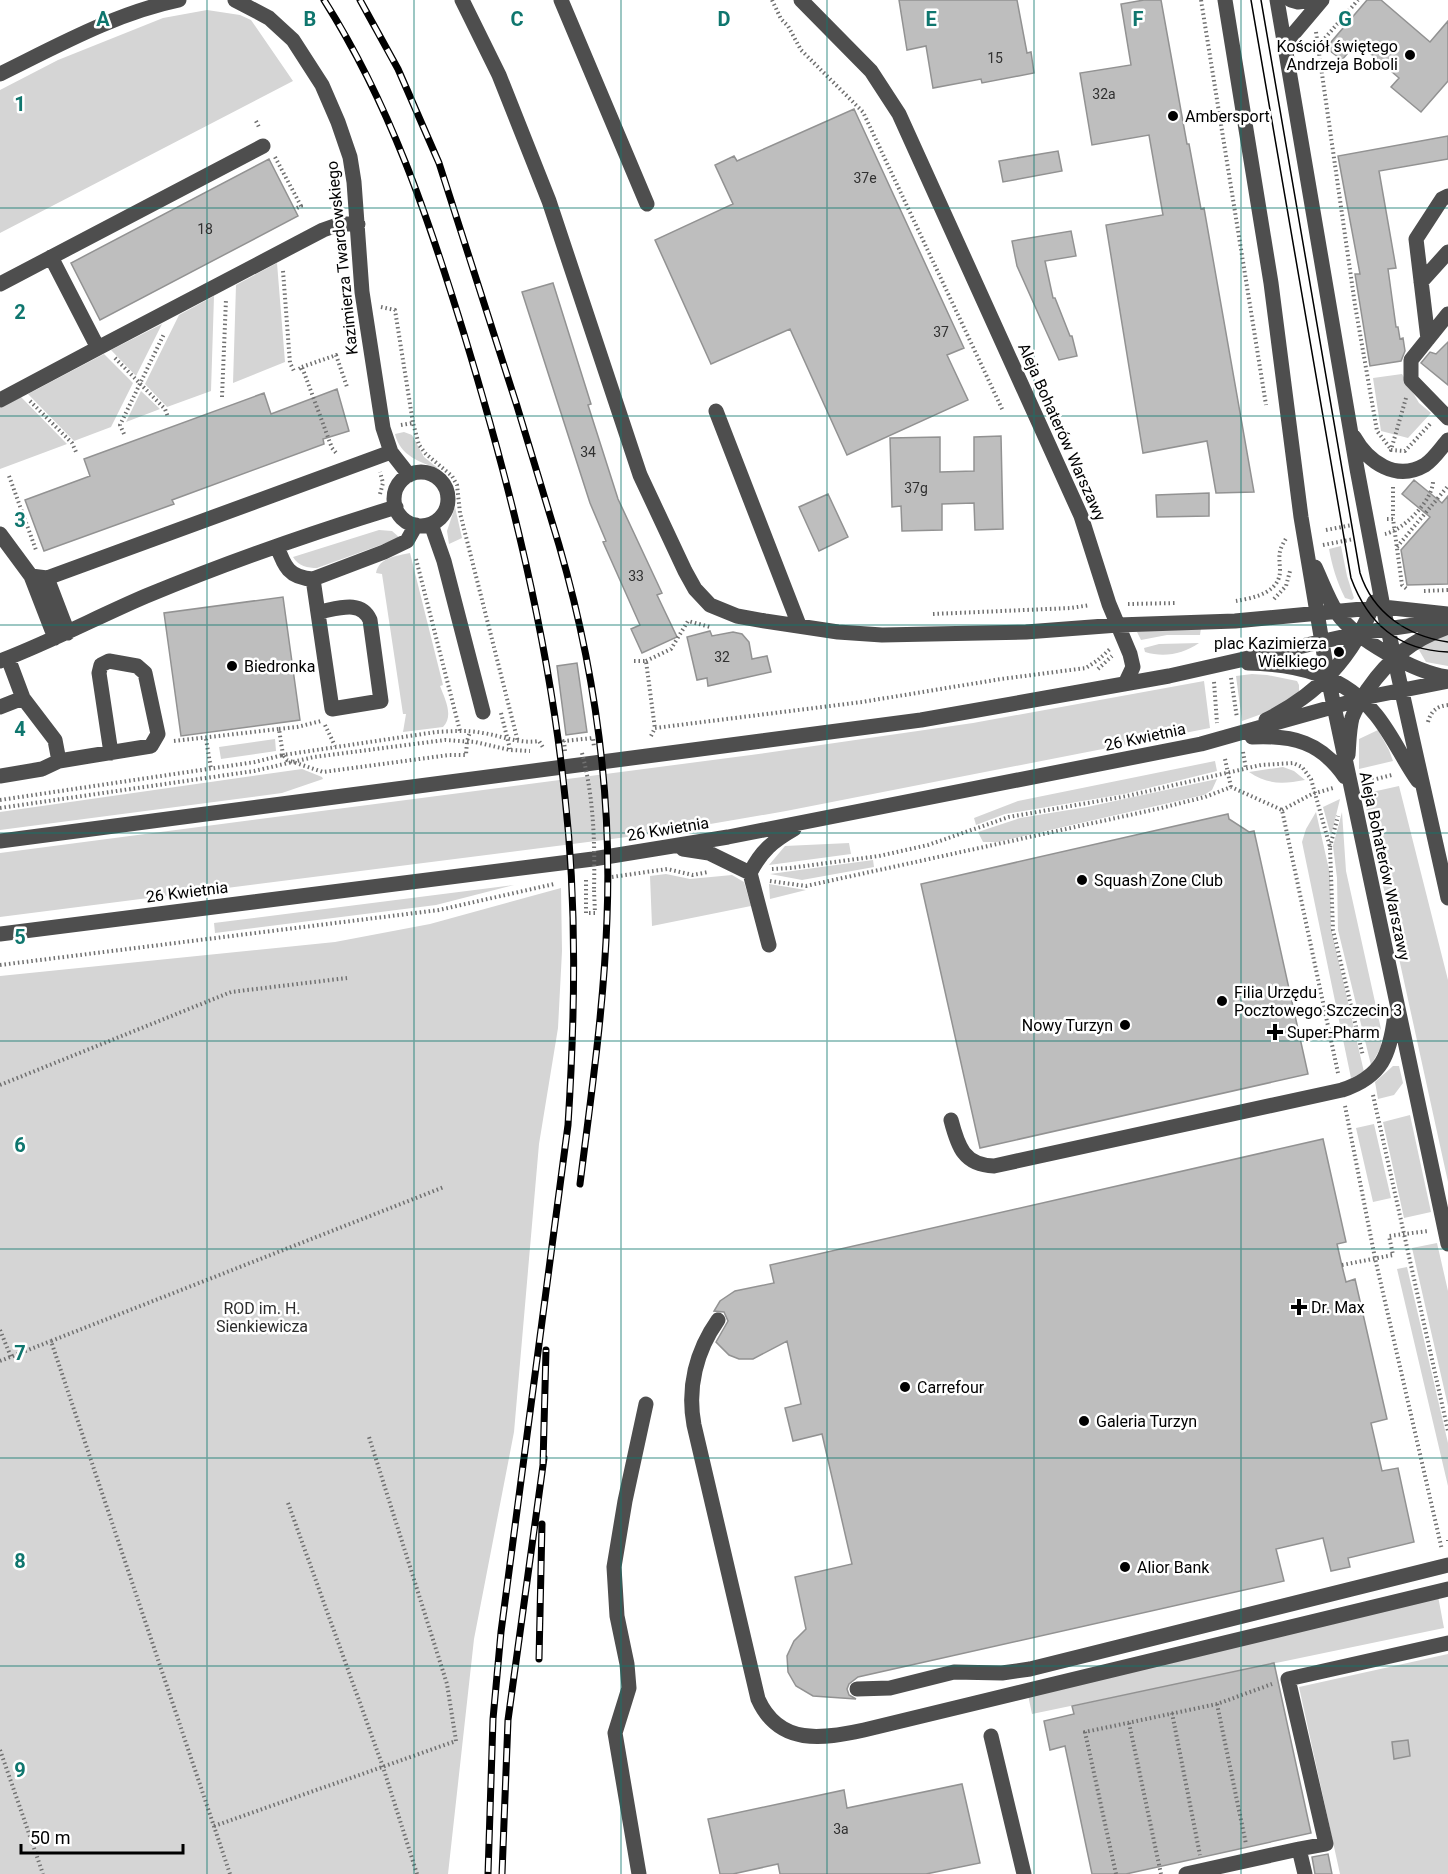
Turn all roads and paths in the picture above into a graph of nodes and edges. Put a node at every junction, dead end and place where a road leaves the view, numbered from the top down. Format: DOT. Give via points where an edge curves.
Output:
graph roads {
  1 [pos="179,0"];
  2 [pos="235,0"];
  3 [pos="462,0"];
  4 [pos="561,0"];
  5 [pos="772,0"];
  6 [pos="801,0"];
  7 [pos="1201,0"];
  8 [pos="1225,0"];
  9 [pos="1277,0"];
  10 [pos="1291,0"];
  11 [pos="1313,0"];
  12 [pos="1322,0"];
  13 [pos="1358,0"];
  14 [pos="1316,30"];
  15 [pos="1284,45"];
  16 [pos="1318,46"];
  17 [pos="0,74"];
  18 [pos="256,121"];
  19 [pos="267,145"];
  20 [pos="1448,196"];
  21 [pos="647,204"];
  22 [pos="295,209"];
  23 [pos="357,224"];
  24 [pos="1448,252"];
  25 [pos="278,254"];
  26 [pos="51,257"];
  27 [pos="226,281"];
  28 [pos="1421,282"];
  29 [pos="0,284"];
  30 [pos="376,301"];
  31 [pos="167,312"];
  32 [pos="1448,315"];
  33 [pos="1428,339"];
  34 [pos="98,348"];
  35 [pos="294,371"];
  36 [pos="1411,380"];
  37 [pos="140,384"];
  38 [pos="346,387"];
  39 [pos="21,389"];
  40 [pos="222,397"];
  41 [pos="0,400"];
  42 [pos="716,411"];
  43 [pos="1003,411"];
  44 [pos="1267,412"];
  45 [pos="1444,415"];
  46 [pos="168,417"];
  47 [pos="413,423"];
  48 [pos="1350,426"];
  49 [pos="124,434"];
  50 [pos="1448,441"];
  51 [pos="76,452"];
  52 [pos="391,452"];
  53 [pos="1391,452"];
  54 [pos="343,455"];
  55 [pos="1434,457"];
  56 [pos="409,475"];
  57 [pos="9,476"];
  58 [pos="1394,477"];
  59 [pos="1448,486"];
  60 [pos="396,507"];
  61 [pos="1387,519"];
  62 [pos="1393,519"];
  63 [pos="423,524"];
  64 [pos="1357,525"];
  65 [pos="1286,528"];
  66 [pos="1326,530"];
  67 [pos="1395,531"];
  68 [pos="1389,533"];
  69 [pos="0,534"];
  70 [pos="1359,538"];
  71 [pos="1305,541"];
  72 [pos="1328,544"];
  73 [pos="277,546"];
  74 [pos="1397,548"];
  75 [pos="416,559"];
  76 [pos="43,576"];
  77 [pos="313,579"];
  78 [pos="1448,590"];
  79 [pos="1410,592"];
  80 [pos="1420,592"];
  81 [pos="1235,601"];
  82 [pos="1377,608"];
  83 [pos="318,612"];
  84 [pos="1336,612"];
  85 [pos="1317,614"];
  86 [pos="1448,614"];
  87 [pos="1448,620"];
  88 [pos="799,625"];
  89 [pos="1118,625"];
  90 [pos="1448,627"];
  91 [pos="1388,628"];
  92 [pos="1360,633"];
  93 [pos="62,636"];
  94 [pos="1322,641"];
  95 [pos="1110,648"];
  96 [pos="1119,651"];
  97 [pos="1394,657"];
  98 [pos="4,659"];
  99 [pos="634,661"];
  100 [pos="1230,663"];
  101 [pos="1096,670"];
  102 [pos="1088,674"];
  103 [pos="1078,675"];
  104 [pos="1328,678"];
  105 [pos="1214,679"];
  106 [pos="1448,679"];
  107 [pos="1125,684"];
  108 [pos="1402,689"];
  109 [pos="22,698"];
  110 [pos="1362,699"];
  111 [pos="1448,705"];
  112 [pos="0,707"];
  113 [pos="1333,707"];
  114 [pos="483,712"];
  115 [pos="1218,726"];
  116 [pos="655,728"];
  117 [pos="279,729"];
  118 [pos="460,731"];
  119 [pos="470,732"];
  120 [pos="1430,732"];
  121 [pos="1239,734"];
  122 [pos="654,736"];
  123 [pos="206,739"];
  124 [pos="507,739"];
  125 [pos="467,741"];
  126 [pos="155,742"];
  127 [pos="335,746"];
  128 [pos="594,748"];
  129 [pos="544,749"];
  130 [pos="510,750"];
  131 [pos="537,750"];
  132 [pos="565,751"];
  133 [pos="111,753"];
  134 [pos="582,753"];
  135 [pos="283,755"];
  136 [pos="1225,759"];
  137 [pos="59,760"];
  138 [pos="293,761"];
  139 [pos="211,769"];
  140 [pos="1228,773"];
  141 [pos="1396,774"];
  142 [pos="0,776"];
  143 [pos="1349,785"];
  144 [pos="1231,788"];
  145 [pos="1424,789"];
  146 [pos="1315,793"];
  147 [pos="0,800"];
  148 [pos="0,808"];
  149 [pos="1282,810"];
  150 [pos="816,821"];
  151 [pos="0,842"];
  152 [pos="663,848"];
  153 [pos="713,872"];
  154 [pos="750,873"];
  155 [pos="609,877"];
  156 [pos="597,878"];
  157 [pos="586,880"];
  158 [pos="576,881"];
  159 [pos="557,884"];
  160 [pos="1448,898"];
  161 [pos="0,934"];
  162 [pos="769,945"];
  163 [pos="0,965"];
  164 [pos="347,978"];
  165 [pos="1396,1002"];
  166 [pos="1369,1078"];
  167 [pos="0,1085"];
  168 [pos="1342,1090"];
  169 [pos="951,1120"];
  170 [pos="444,1187"];
  171 [pos="1434,1230"];
  172 [pos="1404,1233"];
  173 [pos="1448,1244"];
  174 [pos="1375,1258"];
  175 [pos="1342,1266"];
  176 [pos="718,1320"];
  177 [pos="0,1330"];
  178 [pos="51,1341"];
  179 [pos="11,1357"];
  180 [pos="0,1361"];
  181 [pos="646,1404"];
  182 [pos="1448,1431"];
  183 [pos="369,1437"];
  184 [pos="288,1503"];
  185 [pos="1446,1562"];
  186 [pos="1448,1589"];
  187 [pos="1448,1643"];
  188 [pos="1288,1679"];
  189 [pos="857,1689"];
  190 [pos="1217,1704"];
  191 [pos="1172,1713"];
  192 [pos="1129,1723"];
  193 [pos="991,1736"];
  194 [pos="0,1750"];
  195 [pos="383,1767"];
  196 [pos="214,1826"];
  197 [pos="1299,1849"];
  198 [pos="1249,1860"];
  199 [pos="1203,1872"];
  200 [pos="43,1874"];
  201 [pos="230,1874"];
  202 [pos="417,1874"];
  203 [pos="639,1874"];
  204 [pos="1024,1874"];
  205 [pos="1116,1874"];
  206 [pos="1161,1874"];
  207 [pos="1186,1874"];
  208 [pos="1305,1874"];
  1 -- 17 [label="street" via="76,36"];
  2 -- 23 [label="street, Kazimierza Twardowskiego" via="269,18 293,40 322,85 350,157"];
  3 -- 88 [label="street" via="499,75 549,201 633,455 685,571 702,598 722,611"];
  4 -- 21 [label="street"];
  5 -- 43 [label="path" via="801,50 863,112"];
  6 -- 89 [label="street, Aleja Bohaterów Warszawy" via="871,72 896,109 1081,516"];
  7 -- 44 [label="path"];
  8 -- 71 [label="street, Aleja Bohaterów Warszawy" via="1271,283"];
  9 -- 15 [label="street"];
  10 -- 11 [label="street"];
  12 -- 15 [label="street"];
  13 -- 16 [label="path"];
  14 -- 16 [label="path"];
  15 -- 48 [label="street"];
  16 -- 53 [label="path" via="1377,431"];
  18 -- 19 [label="path"];
  19 -- 22 [label="path" via="301,206"];
  19 -- 26 [label="street"];
  20 -- 28 [label="street" via="1442,199 1416,239"];
  23 -- 25 [label="street" via="333,226"];
  23 -- 52 [label="street, Kazimierza Twardowskiego" via="372,363"];
  24 -- 28 [label="street"];
  25 -- 27 [label="street"];
  25 -- 35 [label="path"];
  26 -- 29 [label="street"];
  26 -- 34 [label="street"];
  27 -- 31 [label="street"];
  27 -- 40 [label="path"];
  28 -- 33 [label="street"];
  30 -- 47 [label="path" via="379,306 395,310"];
  31 -- 34 [label="street"];
  31 -- 37 [label="path" via="171,320"];
  32 -- 33 [label="street"];
  33 -- 36 [label="street" via="1411,360"];
  34 -- 37 [label="path" via="109,353"];
  34 -- 39 [label="street"];
  36 -- 45 [label="street"];
  36 -- 53 [label="path"];
  37 -- 46 [label="path"];
  37 -- 49 [label="path" via="120,425"];
  38 -- 54 [label="path" via="336,355 301,368 332,448"];
  39 -- 41 [label="street"];
  39 -- 51 [label="path"];
  42 -- 88 [label="street"];
  45 -- 53 [label="path" via="1405,451"];
  48 -- 55 [label="street" via="1365,453 1388,469 1416,469"];
  48 -- 82 [label="street" via="1378,575"];
  50 -- 55 [label="street"];
  52 -- 56 [label="street, Kazimierza Twardowskiego"];
  52 -- 76 [label="street"];
  55 -- 67 [label="path" via="1431,491"];
  56 -- 60 [label="street" via="396,489"];
  56 -- 63 [label="street" via="432,474 447,492 447,507 438,520"];
  57 -- 76 [label="path"];
  58 -- 62 [label="path"];
  59 -- 74 [label="path"];
  60 -- 63 [label="street" via="404,519"];
  60 -- 73 [label="street"];
  61 -- 62 [label="path"];
  62 -- 67 [label="path"];
  63 -- 77 [label="street" via="406,541"];
  63 -- 114 [label="street" via="444,561"];
  64 -- 66 [label="path"];
  65 -- 81 [label="path" via="1275,583 1259,596"];
  67 -- 68 [label="path"];
  67 -- 74 [label="path"];
  69 -- 76 [label="street"];
  70 -- 72 [label="path"];
  71 -- 84 [label="street"];
  71 -- 85 [label="street, Aleja Bohaterów Warszawy"];
  73 -- 77 [label="street" via="284,566 304,579"];
  73 -- 93 [label="street" via="145,597"];
  74 -- 79 [label="path" via="1402,585"];
  75 -- 118 [label="path"];
  76 -- 93 [label="street"];
  77 -- 83 [label="street"];
  78 -- 80 [label="path"];
  82 -- 84 [label="street"];
  82 -- 86 [label="street"];
  82 -- 91 [label="street"];
  82 -- 92 [label="street"];
  83 -- 83 [label="street" via="358,607 367,611 381,701 332,709"];
  84 -- 85 [label="street"];
  84 -- 92 [label="street"];
  85 -- 89 [label="street"];
  85 -- 94 [label="street, Aleja Bohaterów Warszawy"];
  87 -- 91 [label="street"];
  88 -- 89 [label="street" via="882,635 1026,632"];
  89 -- 107 [label="street" via="1132,663"];
  90 -- 97 [label="street" via="1416,641"];
  91 -- 92 [label="street"];
  91 -- 97 [label="street"];
  92 -- 94 [label="street"];
  92 -- 97 [label="street"];
  92 -- 104 [label="street"];
  93 -- 98 [label="street"];
  94 -- 100 [label="street"];
  94 -- 104 [label="street, Aleja Bohaterów Warszawy"];
  95 -- 116 [label="path" via="1104,657 1086,668"];
  96 -- 101 [label="path"];
  97 -- 106 [label="street"];
  97 -- 108 [label="street"];
  97 -- 110 [label="street"];
  98 -- 109 [label="street"];
  99 -- 116 [label="path" via="646,661"];
  100 -- 104 [label="street" via="1274,664"];
  100 -- 107 [label="street"];
  102 -- 103 [label="path"];
  104 -- 110 [label="street"];
  104 -- 113 [label="street, Aleja Bohaterów Warszawy"];
  104 -- 121 [label="street" via="1294,704"];
  105 -- 115 [label="path"];
  106 -- 108 [label="street"];
  107 -- 151 [label="street" via="921,720"];
  108 -- 110 [label="street"];
  108 -- 145 [label="street"];
  109 -- 112 [label="street"];
  109 -- 137 [label="street" via="55,740"];
  110 -- 113 [label="street"];
  110 -- 143 [label="street" via="1350,726"];
  110 -- 145 [label="street" via="1383,724"];
  111 -- 120 [label="path" via="1431,713"];
  113 -- 121 [label="street, 26 Kwietnia"];
  113 -- 143 [label="street, Aleja Bohaterów Warszawy"];
  114 -- 124 [label="path" via="501,713"];
  116 -- 122 [label="path"];
  117 -- 123 [label="path"];
  117 -- 127 [label="path" via="323,720"];
  117 -- 135 [label="path"];
  118 -- 119 [label="path"];
  118 -- 127 [label="path"];
  119 -- 124 [label="path"];
  119 -- 125 [label="path"];
  121 -- 143 [label="street" via="1281,737 1312,746 1329,757"];
  121 -- 150 [label="street, 26 Kwietnia"];
  123 -- 126 [label="path"];
  123 -- 139 [label="path"];
  124 -- 129 [label="path" via="539,741"];
  124 -- 130 [label="path"];
  125 -- 130 [label="path"];
  125 -- 138 [label="path" via="436,741"];
  125 -- 138 [label="path" via="466,755 323,772"];
  126 -- 133 [label="street"];
  126 -- 133 [label="street" via="158,735 146,673 131,664 109,661 101,665 99,673"];
  127 -- 135 [label="path"];
  128 -- 132 [label="path" via="593,738 564,741"];
  130 -- 131 [label="path"];
  133 -- 137 [label="street"];
  134 -- 157 [label="path, bridge" via="590,782 595,913 586,913"];
  135 -- 138 [label="path"];
  135 -- 139 [label="path"];
  136 -- 140 [label="path"];
  137 -- 142 [label="street" via="42,769"];
  138 -- 148 [label="path" via="254,771"];
  139 -- 147 [label="path"];
  140 -- 144 [label="path"];
  140 -- 146 [label="path" via="1293,763 1308,774"];
  140 -- 154 [label="path" via="1105,801 1009,817 927,845 879,856"];
  141 -- 143 [label="path"];
  143 -- 146 [label="path"];
  143 -- 165 [label="street, Aleja Bohaterów Warszawy"];
  144 -- 149 [label="path"];
  144 -- 154 [label="path" via="1157,809 806,886 765,880"];
  145 -- 160 [label="street"];
  146 -- 149 [label="path"];
  146 -- 166 [label="path" via="1332,861 1333,930"];
  149 -- 168 [label="path"];
  150 -- 152 [label="street, 26 Kwietnia"];
  150 -- 154 [label="street" via="777,839 762,852"];
  152 -- 154 [label="street" via="709,853"];
  152 -- 161 [label="street, 26 Kwietnia"];
  153 -- 155 [label="path" via="693,874 667,869"];
  154 -- 162 [label="street"];
  156 -- 157 [label="path"];
  157 -- 158 [label="path"];
  159 -- 163 [label="path" via="439,910"];
  164 -- 167 [label="path" via="231,992"];
  165 -- 166 [label="street" via="1387,1050"];
  165 -- 173 [label="street, Aleja Bohaterów Warszawy"];
  166 -- 168 [label="street"];
  166 -- 172 [label="path"];
  168 -- 169 [label="street" via="994,1166 981,1166 966,1156"];
  168 -- 174 [label="path"];
  170 -- 178 [label="path"];
  171 -- 172 [label="path"];
  172 -- 174 [label="path" via="1389,1236 1393,1255"];
  172 -- 182 [label="path"];
  174 -- 175 [label="path"];
  174 -- 185 [label="path"];
  176 -- 186 [label="street" via="695,1369 690,1395 692,1417 758,1699 775,1723 799,1734 820,1738 864,1730"];
  177 -- 179 [label="path"];
  178 -- 179 [label="path"];
  178 -- 196 [label="path"];
  179 -- 180 [label="path"];
  181 -- 203 [label="street" via="614,1567 617,1616 629,1678 615,1733"];
  183 -- 195 [label="path" via="447,1684 456,1741"];
  184 -- 195 [label="path"];
  185 -- 189 [label="street" via="1017,1672 954,1672 890,1688"];
  187 -- 188 [label="street"];
  188 -- 190 [label="path"];
  188 -- 197 [label="street" via="1326,1844"];
  190 -- 191 [label="path"];
  190 -- 198 [label="path"];
  191 -- 192 [label="path"];
  191 -- 199 [label="path"];
  192 -- 205 [label="path" via="1085,1732"];
  192 -- 206 [label="path"];
  193 -- 204 [label="street"];
  194 -- 200 [label="path"];
  195 -- 196 [label="path"];
  195 -- 202 [label="path"];
  196 -- 201 [label="path"];
  197 -- 198 [label="street"];
  197 -- 208 [label="street"];
  198 -- 199 [label="street"];
  199 -- 207 [label="street"];
}
